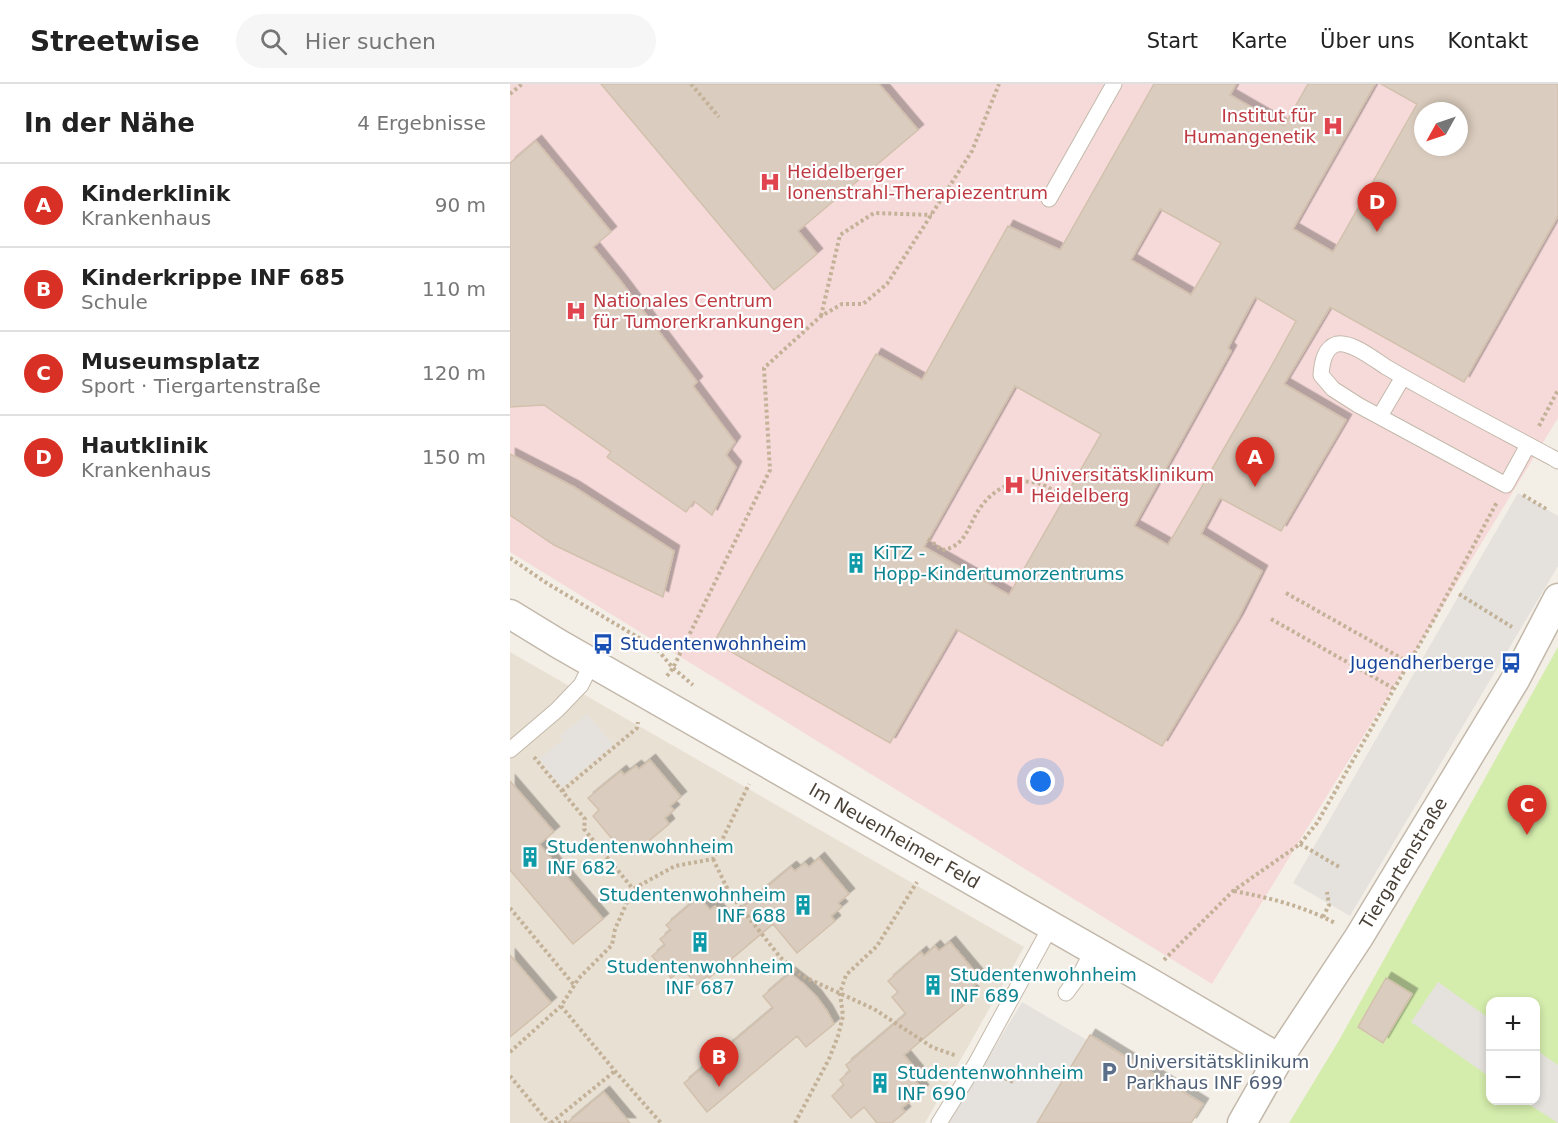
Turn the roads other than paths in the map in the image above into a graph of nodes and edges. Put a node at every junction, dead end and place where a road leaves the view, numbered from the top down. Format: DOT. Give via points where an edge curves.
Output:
graph roads {
  1 [pos="1114,84"];
  2 [pos="1049,199"];
  3 [pos="1403,377"];
  4 [pos="1380,416"];
  5 [pos="1528,445"];
  6 [pos="1558,461"];
  7 [pos="1558,598"];
  8 [pos="510,614"];
  9 [pos="592,663"];
  10 [pos="515,746"];
  11 [pos="1050,926"];
  12 [pos="1093,950"];
  13 [pos="1066,993"];
  14 [pos="1279,1058"];
  15 [pos="939,1123"];
  16 [pos="1242,1123"];
  1 -- 2 [label="lane"];
  3 -- 4 [label="lane"];
  3 -- 4 [label="lane" via="1349,344 1329,348 1321,375 1333,389"];
  3 -- 5 [label="lane"];
  4 -- 5 [label="lane" via="1512,488"];
  5 -- 6 [label="lane"];
  7 -- 14 [label="street, Tiergartenstraße" via="1515,680 1359,937"];
  8 -- 9 [label="street, Im Neuenheimer Feld"];
  9 -- 10 [label="lane" via="581,685"];
  9 -- 11 [label="street, Im Neuenheimer Feld"];
  11 -- 12 [label="street, Im Neuenheimer Feld"];
  11 -- 15 [label="lane"];
  12 -- 13 [label="lane"];
  12 -- 14 [label="street, Im Neuenheimer Feld"];
  14 -- 16 [label="street, Tiergartenstraße"];
}
